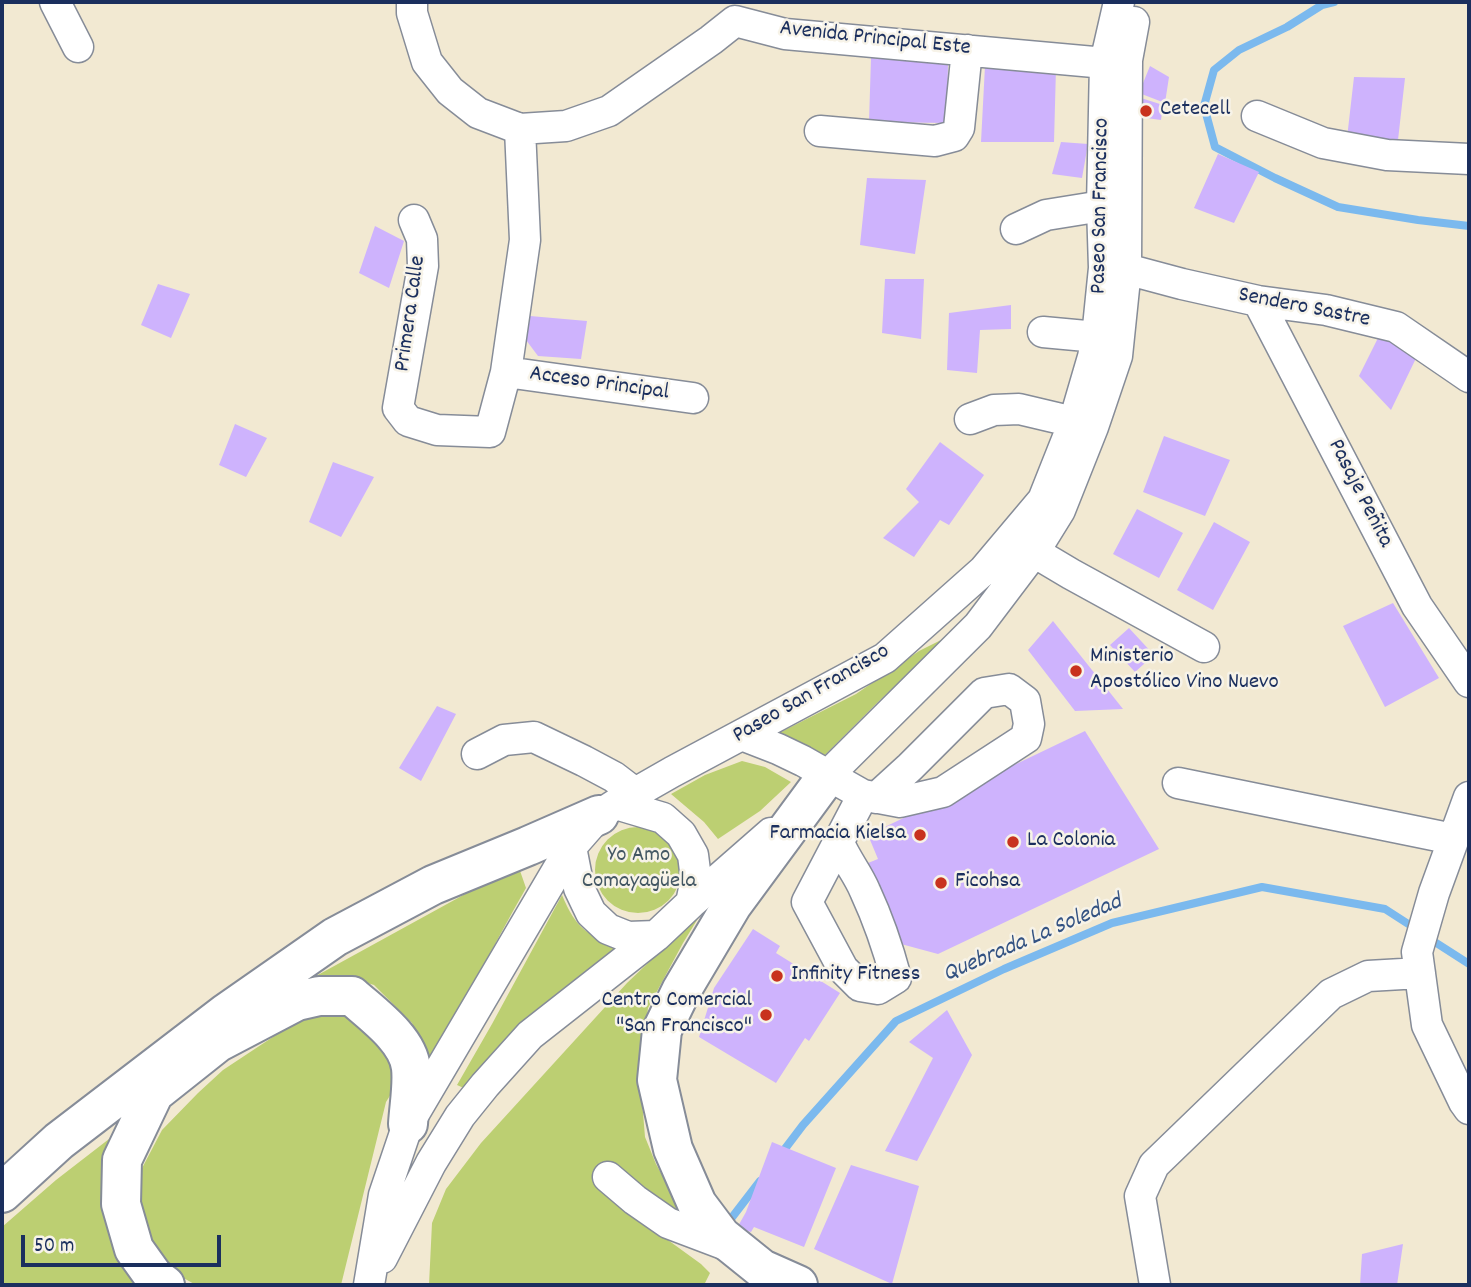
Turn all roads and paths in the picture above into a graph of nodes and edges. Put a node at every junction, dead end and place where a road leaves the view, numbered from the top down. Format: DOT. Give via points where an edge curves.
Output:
graph roads {
  1 [pos="55,2"];
  2 [pos="412,2"];
  3 [pos="1119,2"];
  4 [pos="1138,2"];
  5 [pos="735,11"];
  6 [pos="78,47"];
  7 [pos="967,50"];
  8 [pos="1105,63"];
  9 [pos="1257,116"];
  10 [pos="520,129"];
  11 [pos="820,131"];
  12 [pos="1469,159"];
  13 [pos="1114,206"];
  14 [pos="414,220"];
  15 [pos="1016,229"];
  16 [pos="1126,269"];
  17 [pos="1258,301"];
  18 [pos="1043,332"];
  19 [pos="1097,337"];
  20 [pos="506,372"];
  21 [pos="1469,377"];
  22 [pos="693,398"];
  23 [pos="398,408"];
  24 [pos="970,419"];
  25 [pos="1074,422"];
  26 [pos="1034,552"];
  27 [pos="1204,646"];
  28 [pos="1469,682"];
  29 [pos="743,735"];
  30 [pos="477,754"];
  31 [pos="827,776"];
  32 [pos="1178,783"];
  33 [pos="870,797"];
  34 [pos="1469,797"];
  35 [pos="616,804"];
  36 [pos="805,806"];
  37 [pos="1453,839"];
  38 [pos="571,847"];
  39 [pos="691,903"];
  40 [pos="656,936"];
  41 [pos="1418,962"];
  42 [pos="1469,1109"];
  43 [pos="408,1124"];
  44 [pos="608,1177"];
  45 [pos="2,1193"];
  46 [pos="737,1249"];
  47 [pos="370,1284"];
  48 [pos="165,1285"];
  49 [pos="798,1285"];
  50 [pos="1155,1285"];
  1 -- 6 [label="street"];
  2 -- 10 [label="street, Avenida Principal Este" via="427,62 450,91 478,113"];
  3 -- 8 [label="street, Paseo San Francisco"];
  4 -- 13 [label="street, Paseo San Francisco" via="1127,60"];
  5 -- 7 [label="street, Avenida Principal Este" via="785,34"];
  5 -- 10 [label="street, Avenida Principal Este" via="711,40 609,111 566,126"];
  7 -- 8 [label="street, Avenida Principal Este"];
  7 -- 11 [label="street" via="959,128 954,136 935,141"];
  8 -- 13 [label="street, Paseo San Francisco"];
  9 -- 12 [label="street" via="1323,143 1387,155"];
  10 -- 20 [label="street, Acceso Principal" via="525,240"];
  13 -- 15 [label="street" via="1046,215"];
  13 -- 16 [label="street, Paseo San Francisco"];
  13 -- 19 [label="street, Paseo San Francisco"];
  14 -- 23 [label="street, Primera Calle" via="422,239 423,266"];
  16 -- 17 [label="street, Sendero Sastre"];
  16 -- 26 [label="street, Paseo San Francisco" via="1116,356 1060,510"];
  17 -- 21 [label="street, Sendero Sastre" via="1326,310 1396,327"];
  17 -- 28 [label="street, Pasaje Peñita" via="1417,606"];
  18 -- 19 [label="street"];
  19 -- 25 [label="street, Paseo San Francisco"];
  20 -- 22 [label="street, Acceso Principal"];
  20 -- 23 [label="street, Acceso Principal" via="490,432 437,430 408,421"];
  24 -- 25 [label="street" via="994,410 1019,408"];
  25 -- 29 [label="street, Paseo San Francisco" via="1042,500 984,570 885,658"];
  26 -- 27 [label="street"];
  26 -- 31 [label="street, Paseo San Francisco" via="978,626"];
  29 -- 31 [label="street"];
  29 -- 35 [label="street, Paseo San Francisco"];
  30 -- 35 [label="street" via="504,740 534,737 614,777"];
  31 -- 33 [label="street"];
  31 -- 36 [label="highway"];
  31 -- 39 [label="street, Paseo San Francisco" via="764,840"];
  32 -- 37 [label="street"];
  33 -- 33 [label="street" via="900,802 943,792 1026,737 1025,701 1009,689 984,693 911,767"];
  33 -- 36 [label="street" via="841,838"];
  34 -- 37 [label="street"];
  35 -- 38 [label="street, Paseo San Francisco"];
  35 -- 39 [label="street" via="663,818 681,834 693,855 696,879"];
  35 -- 45 [label="highway" via="433,885 335,937 226,1013 70,1133"];
  36 -- 46 [label="highway" via="732,905 662,1030 657,1080 673,1149 697,1204"];
  37 -- 41 [label="street"];
  38 -- 40 [label="street" via="579,888 591,913 608,929 628,937"];
  38 -- 43 [label="street, Paseo San Francisco"];
  39 -- 40 [label="street, Paseo San Francisco"];
  40 -- 47 [label="street, Paseo San Francisco" via="530,1035 485,1084 431,1163"];
  41 -- 42 [label="street" via="1427,1025"];
  41 -- 50 [label="street" via="1368,976 1331,995 1154,1165 1140,1196"];
  43 -- 47 [label="street, Paseo San Francisco" via="384,1195"];
  43 -- 48 [label="highway" via="411,1067 403,1046 352,996 297,1001 217,1044 154,1093 122,1160 121,1204 134,1249"];
  44 -- 46 [label="street" via="668,1223"];
  46 -- 49 [label="highway" via="762,1269"];
}
